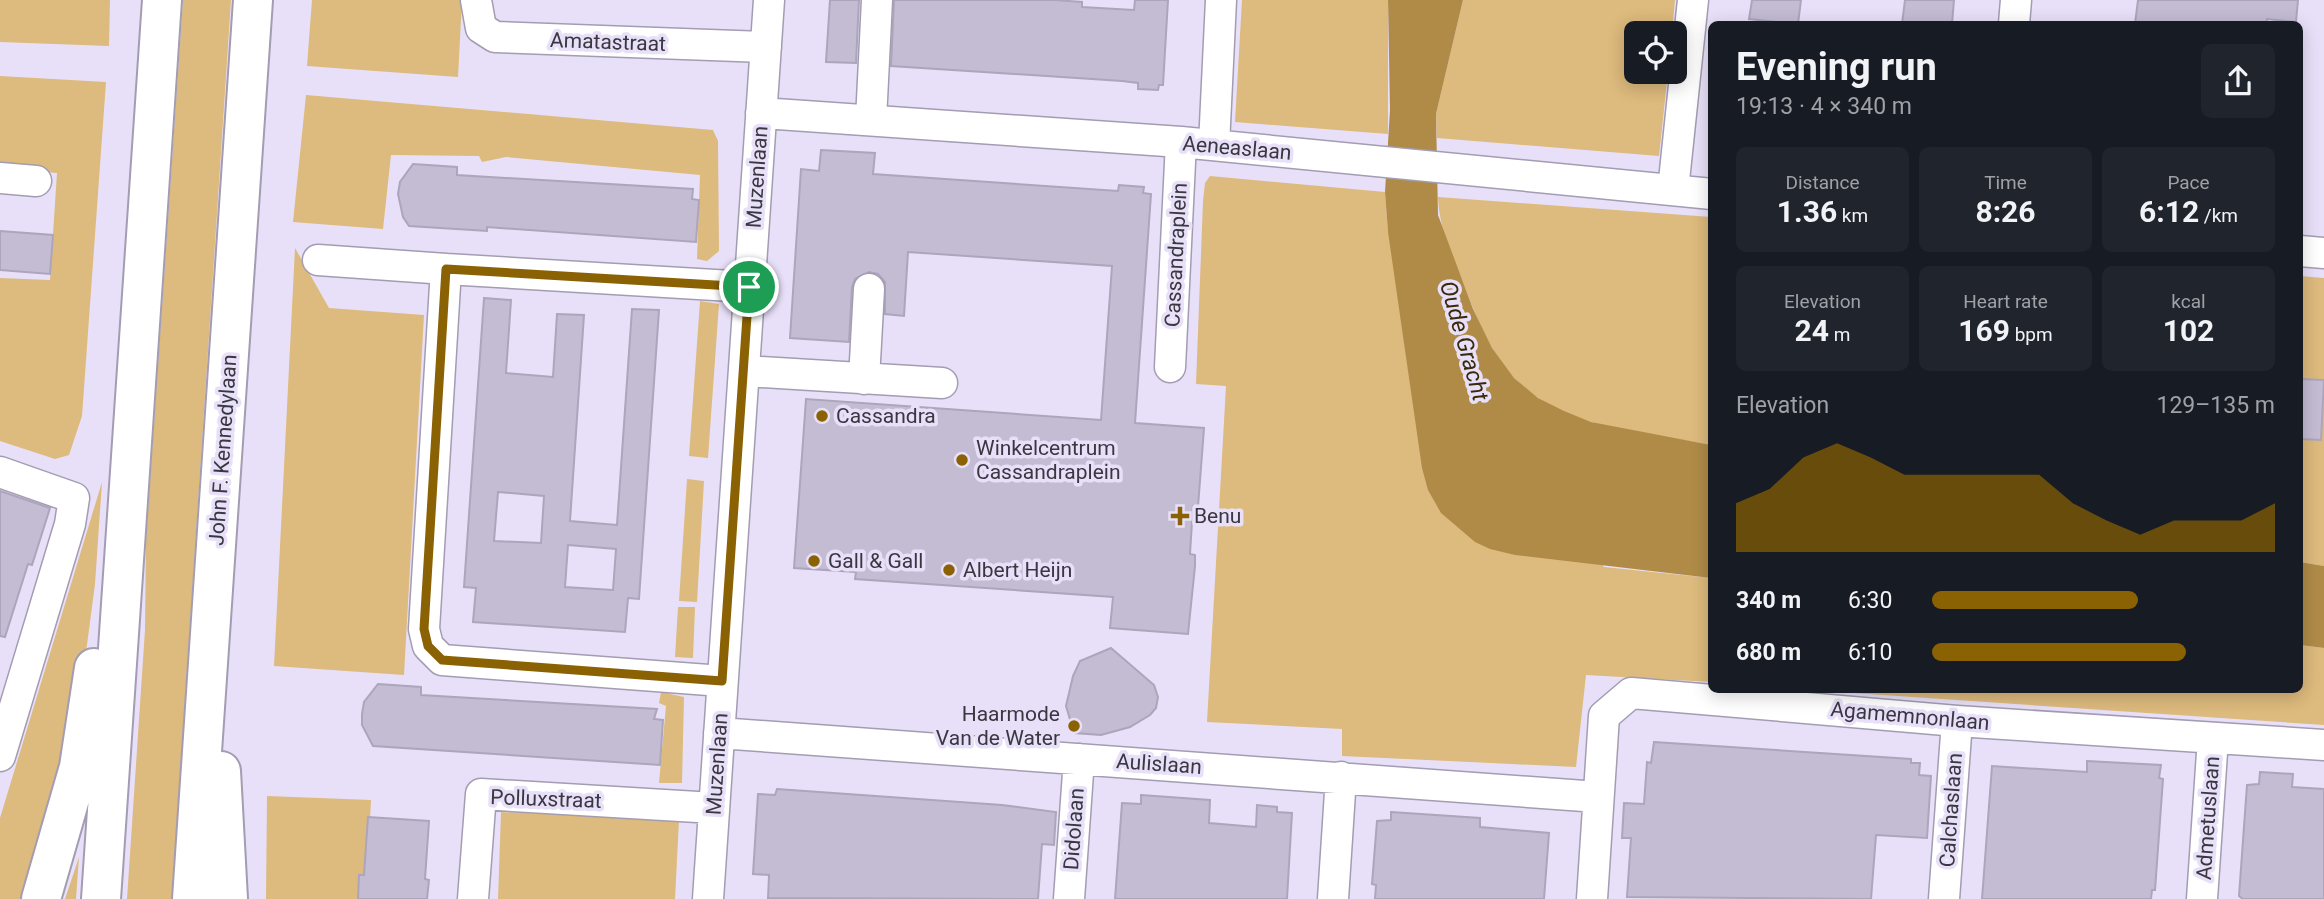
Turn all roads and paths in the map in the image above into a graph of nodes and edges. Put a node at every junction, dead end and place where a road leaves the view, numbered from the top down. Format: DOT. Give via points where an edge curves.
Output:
graph roads {
  1 [pos="162,0"];
  2 [pos="253,0"];
  3 [pos="475,0"];
  4 [pos="769,0"];
  5 [pos="877,0"];
  6 [pos="1221,0"];
  7 [pos="1693,0"];
  8 [pos="2016,0"];
  9 [pos="2014,21"];
  10 [pos="766,47"];
  11 [pos="761,113"];
  12 [pos="871,120"];
  13 [pos="1181,142"];
  14 [pos="1214,145"];
  15 [pos="0,178"];
  16 [pos="36,181"];
  17 [pos="1673,190"];
  18 [pos="1708,194"];
  19 [pos="2303,251"];
  20 [pos="2324,253"];
  21 [pos="318,260"];
  22 [pos="446,269"];
  23 [pos="749,287"];
  24 [pos="869,289"];
  25 [pos="1170,367"];
  26 [pos="744,371"];
  27 [pos="864,379"];
  28 [pos="942,383"];
  29 [pos="0,472"];
  30 [pos="123,557"];
  31 [pos="212,612"];
  32 [pos="722,681"];
  33 [pos="1957,721"];
  34 [pos="719,733"];
  35 [pos="2213,738"];
  36 [pos="2324,745"];
  37 [pos="0,756"];
  38 [pos="1079,759"];
  39 [pos="1341,777"];
  40 [pos="1598,797"];
  41 [pos="714,808"];
  42 [pos="41,899"];
  43 [pos="101,899"];
  44 [pos="192,899"];
  45 [pos="228,899"];
  46 [pos="473,899"];
  47 [pos="708,899"];
  48 [pos="1069,899"];
  49 [pos="1332,899"];
  50 [pos="1592,899"];
  51 [pos="1944,899"];
  52 [pos="2202,899"];
  1 -- 30 [label="main road"];
  2 -- 31 [label="main road, John F. Kennedylaan"];
  3 -- 10 [label="street, Amatastraat" via="481,28 495,37"];
  4 -- 10 [label="street, Muzenlaan"];
  5 -- 12 [label="street"];
  6 -- 14 [label="street"];
  7 -- 17 [label="street"];
  8 -- 9 [label="street"];
  10 -- 11 [label="street, Muzenlaan"];
  11 -- 12 [label="street, Aeneaslaan"];
  11 -- 23 [label="street, Muzenlaan"];
  12 -- 13 [label="street, Aeneaslaan"];
  13 -- 14 [label="street, Aeneaslaan"];
  13 -- 25 [label="street, Cassandraplein"];
  14 -- 17 [label="street, Aeneaslaan"];
  15 -- 16 [label="street"];
  17 -- 18 [label="street, Aeneaslaan"];
  19 -- 20 [label="street"];
  21 -- 22 [label="street"];
  22 -- 23 [label="street"];
  22 -- 32 [label="street" via="424,629 428,646 442,660"];
  23 -- 26 [label="street, Muzenlaan"];
  24 -- 27 [label="street"];
  26 -- 27 [label="street"];
  26 -- 32 [label="street, Muzenlaan"];
  27 -- 28 [label="street"];
  29 -- 37 [label="street" via="74,498"];
  30 -- 42 [label="main road" via="91,677 79,767"];
  30 -- 43 [label="main road"];
  31 -- 44 [label="main road, John F. Kennedylaan"];
  31 -- 45 [label="main road"];
  32 -- 34 [label="street, Muzenlaan"];
  33 -- 35 [label="street, Agamemnonlaan"];
  33 -- 40 [label="street, Agamemnonlaan" via="1631,693 1604,716"];
  33 -- 51 [label="street, Calchaslaan"];
  34 -- 38 [label="street, Aulislaan"];
  34 -- 41 [label="street, Muzenlaan"];
  35 -- 36 [label="street, Agamemnonlaan"];
  35 -- 52 [label="street, Admetuslaan"];
  38 -- 39 [label="street, Aulislaan"];
  38 -- 48 [label="street, Didolaan"];
  39 -- 40 [label="street, Aulislaan"];
  39 -- 49 [label="street"];
  40 -- 50 [label="street, Agamemnonlaan"];
  41 -- 46 [label="street, Polluxstraat" via="481,794"];
  41 -- 47 [label="street, Muzenlaan"];
}
